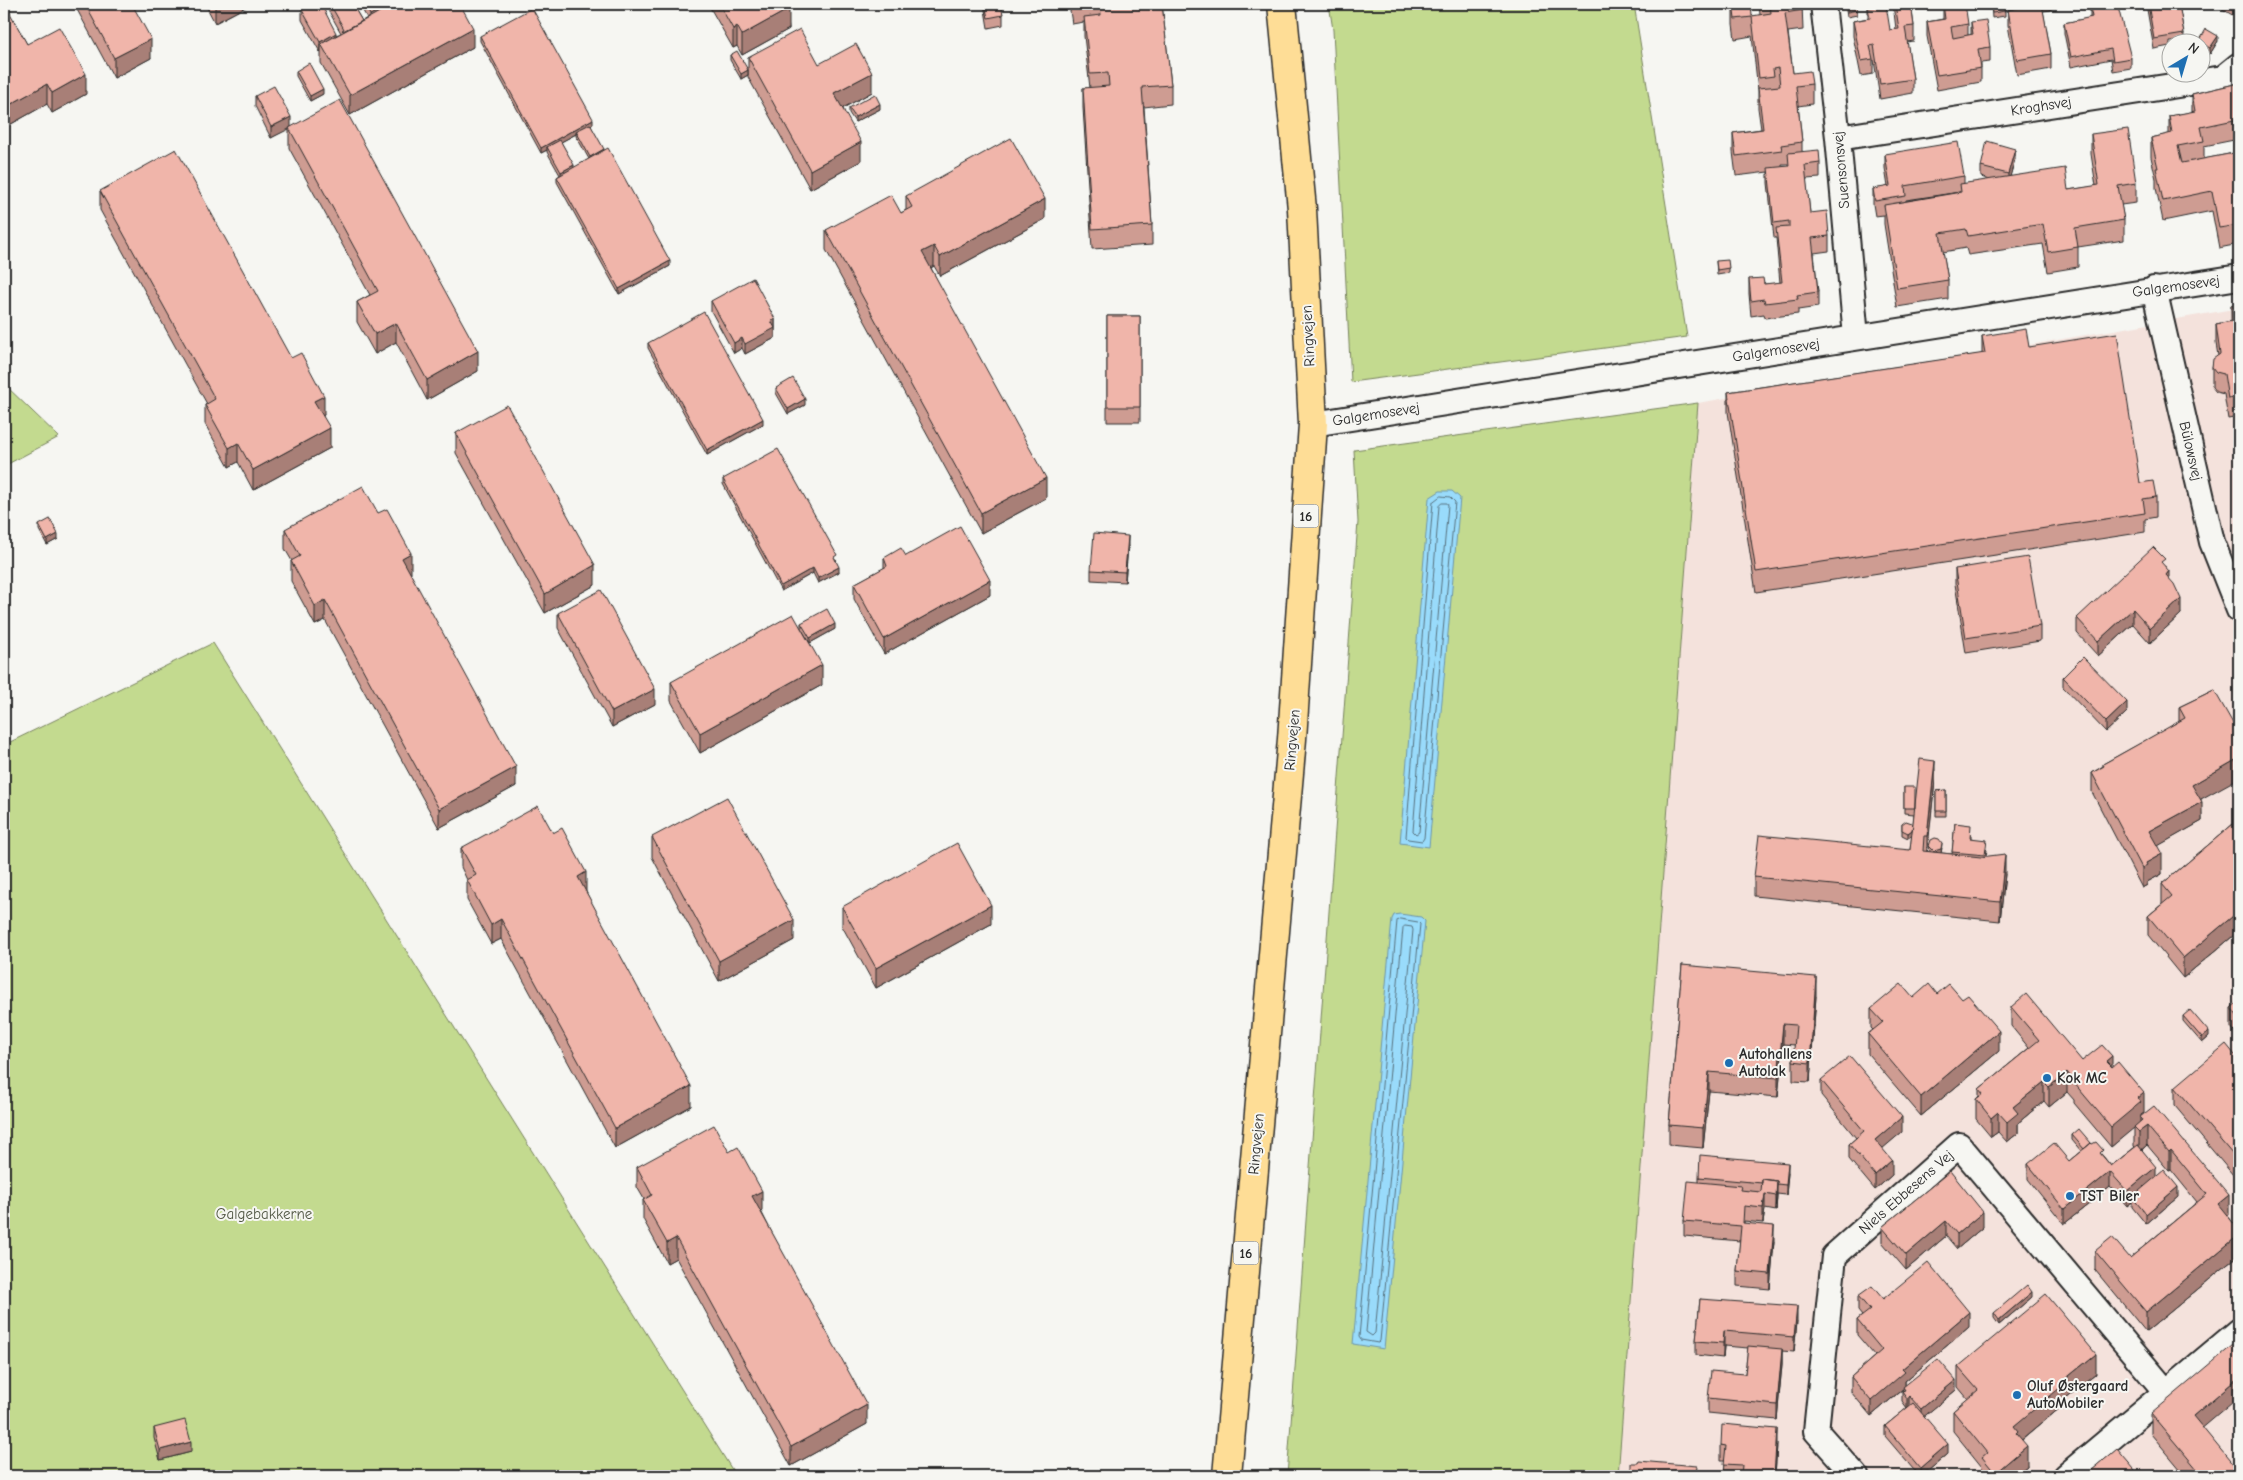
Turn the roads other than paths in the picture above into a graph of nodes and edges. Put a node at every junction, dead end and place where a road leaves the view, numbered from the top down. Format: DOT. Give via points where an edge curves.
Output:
graph roads {
  1 [pos="1282,4"];
  2 [pos="1823,4"];
  3 [pos="2239,66"];
  4 [pos="1838,138"];
  5 [pos="2239,277"];
  6 [pos="2154,289"];
  7 [pos="1856,337"];
  8 [pos="1313,424"];
  9 [pos="2239,610"];
  10 [pos="2239,1331"];
  11 [pos="2167,1393"];
  12 [pos="1227,1476"];
  13 [pos="1856,1476"];
  14 [pos="2066,1476"];
  1 -- 8 [label="main road, Ringvejen / 16" via="1299,173"];
  2 -- 4 [label="street, Suensonsvej"];
  3 -- 4 [label="street, Kroghsvej" via="2223,78"];
  4 -- 7 [label="street, Suensonsvej"];
  5 -- 6 [label="street, Galgemosevej"];
  6 -- 7 [label="street, Galgemosevej"];
  6 -- 9 [label="street, Bülowsvej" via="2212,542"];
  7 -- 8 [label="street, Galgemosevej"];
  8 -- 12 [label="main road, Ringvejen / 16" via="1292,739"];
  10 -- 11 [label="street"];
  11 -- 13 [label="street, Niels Ebbesens Vej" via="1959,1145 1834,1256 1816,1431"];
  11 -- 14 [label="street"];
}
